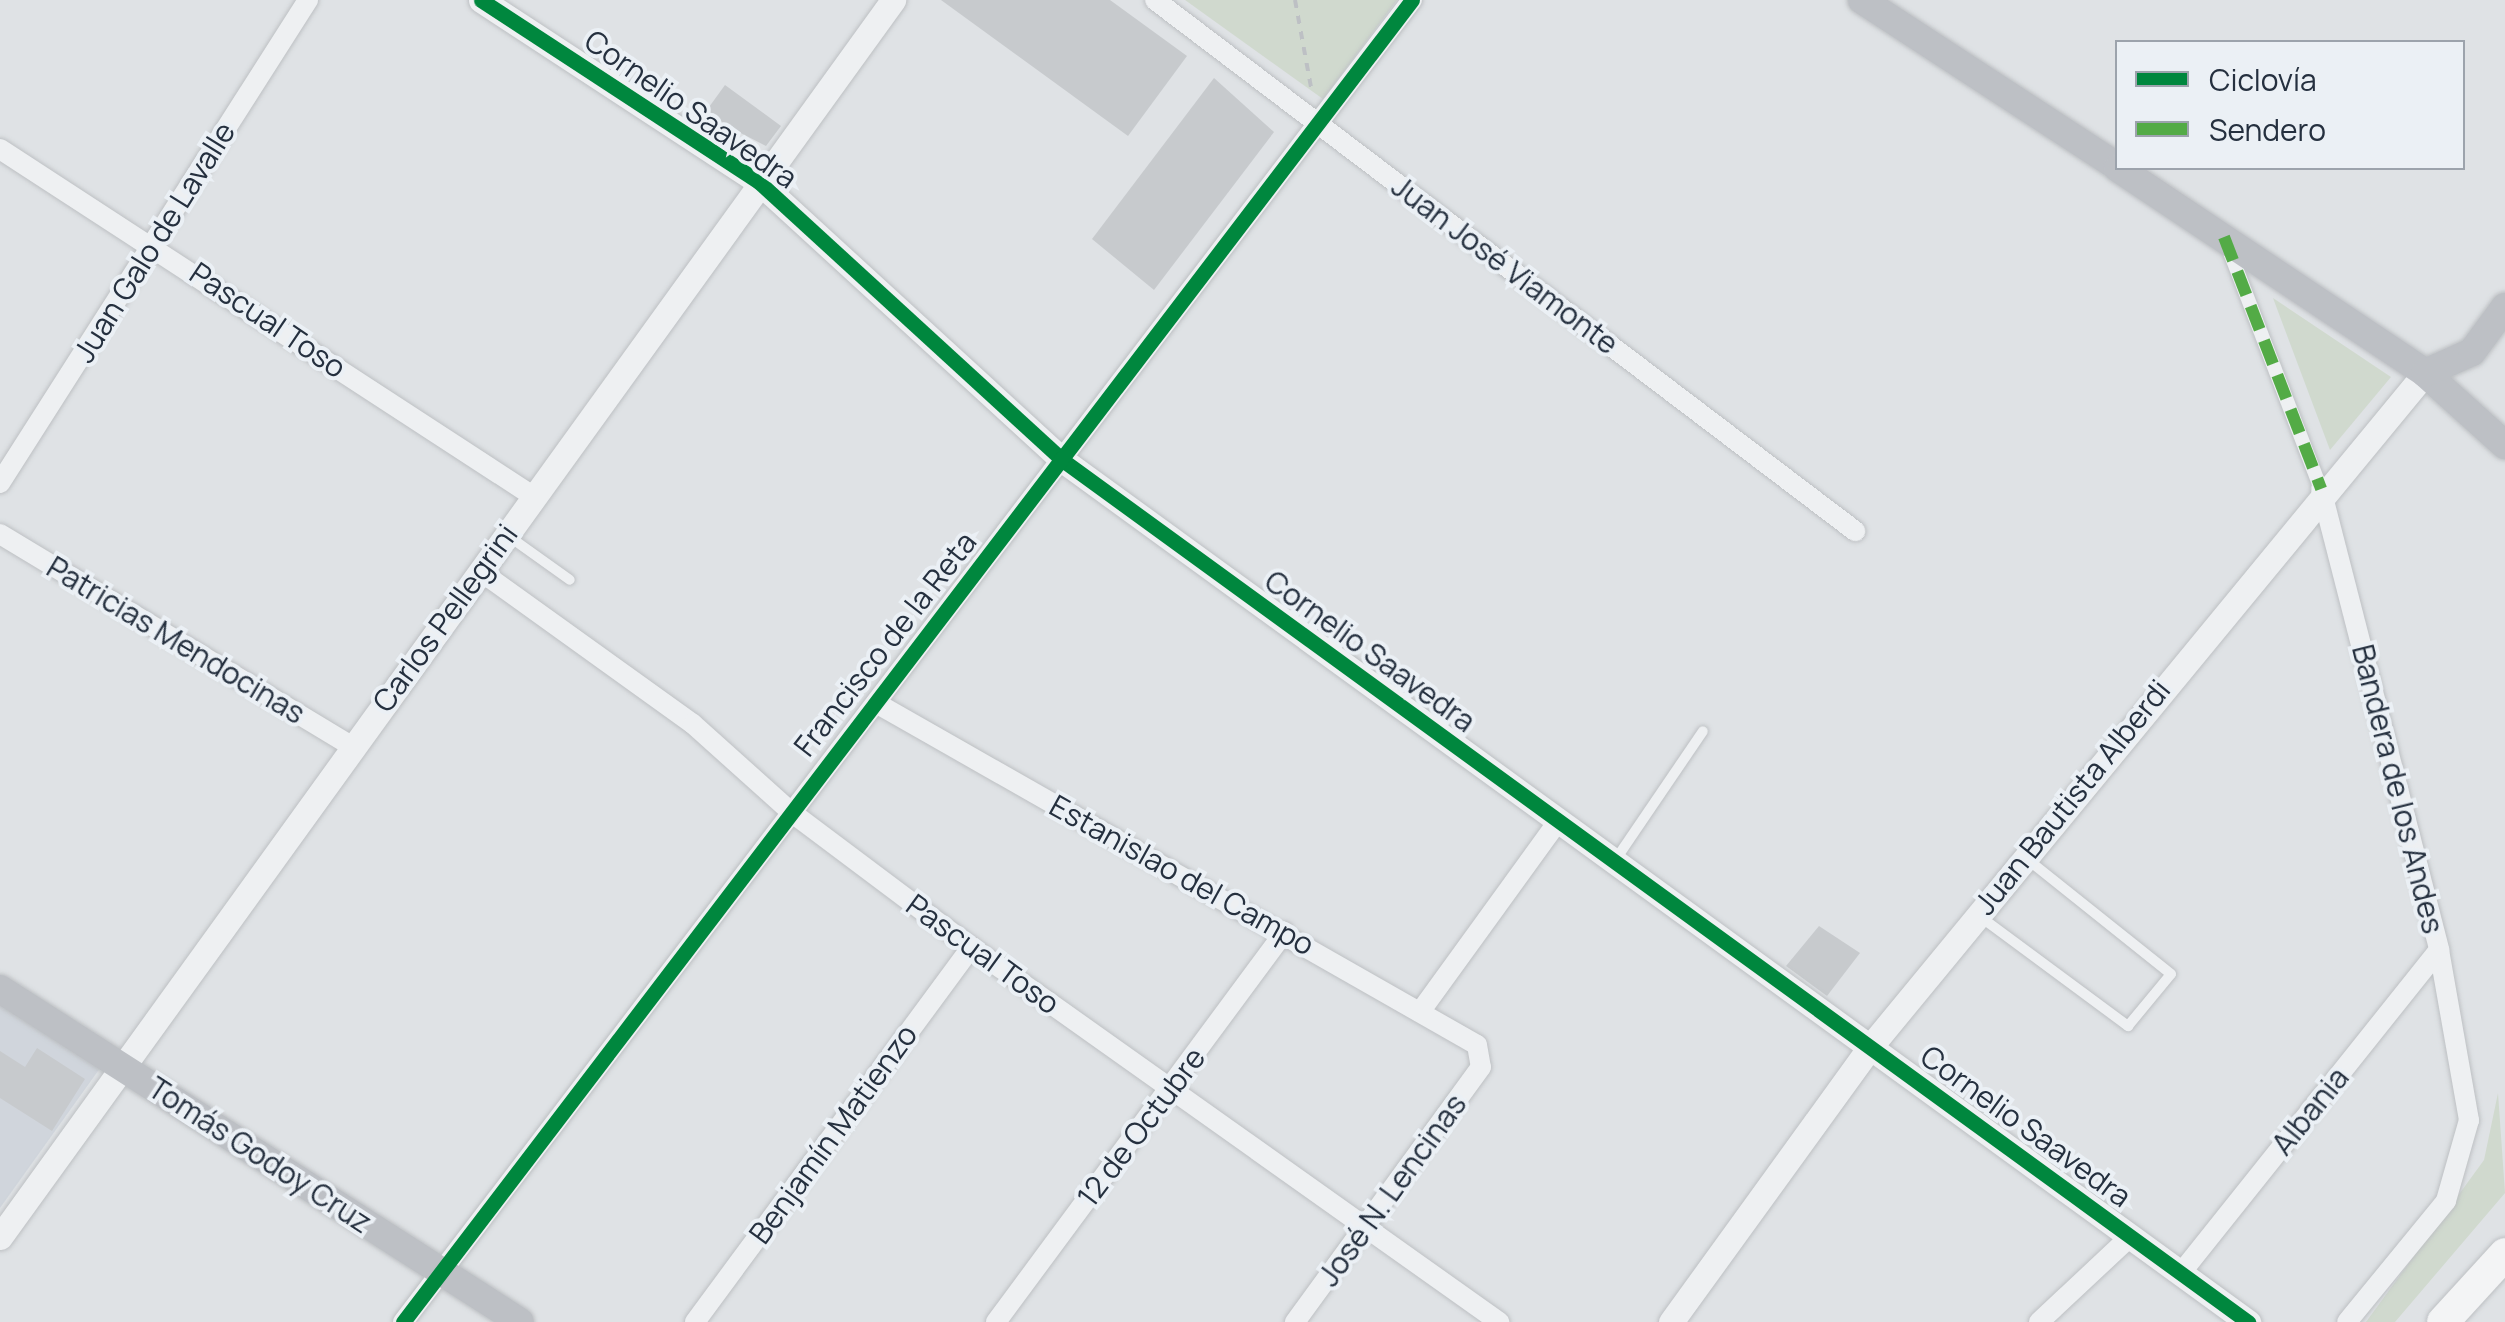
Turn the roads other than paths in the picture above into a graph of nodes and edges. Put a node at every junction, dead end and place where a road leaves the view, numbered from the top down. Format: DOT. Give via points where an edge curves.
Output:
graph roads {
  1 [pos="308,0"];
  2 [pos="480,0"];
  3 [pos="893,0"];
  4 [pos="1155,0"];
  5 [pos="1412,0"];
  6 [pos="1862,0"];
  7 [pos="1317,122"];
  8 [pos="0,149"];
  9 [pos="2115,165"];
  10 [pos="2123,170"];
  11 [pos="760,182"];
  12 [pos="2224,237"];
  13 [pos="153,244"];
  14 [pos="2505,306"];
  15 [pos="2425,373"];
  16 [pos="2505,445"];
  17 [pos="1062,460"];
  18 [pos="0,484"];
  19 [pos="2321,489"];
  20 [pos="533,496"];
  21 [pos="1855,531"];
  22 [pos="0,534"];
  23 [pos="506,535"];
  24 [pos="480,571"];
  25 [pos="570,580"];
  26 [pos="876,703"];
  27 [pos="1704,731"];
  28 [pos="352,746"];
  29 [pos="791,812"];
  30 [pos="1557,823"];
  31 [pos="2024,856"];
  32 [pos="1614,863"];
  33 [pos="1978,914"];
  34 [pos="1286,932"];
  35 [pos="971,947"];
  36 [pos="2439,950"];
  37 [pos="0,989"];
  38 [pos="1420,1012"];
  39 [pos="1870,1046"];
  40 [pos="1482,1055"];
  41 [pos="123,1066"];
  42 [pos="1170,1088"];
  43 [pos="1365,1227"];
  44 [pos="2131,1236"];
  45 [pos="0,1237"];
  46 [pos="2505,1254"];
  47 [pos="441,1272"];
  48 [pos="2181,1273"];
  49 [pos="403,1322"];
  50 [pos="520,1322"];
  51 [pos="695,1322"];
  52 [pos="996,1322"];
  53 [pos="1295,1322"];
  54 [pos="1499,1322"];
  55 [pos="1671,1322"];
  56 [pos="2039,1322"];
  57 [pos="2248,1322"];
  58 [pos="2347,1322"];
  59 [pos="2443,1322"];
  1 -- 13 [label="street, Juan Galo de Lavalle"];
  2 -- 11 [label="street, Cornelio Saavedra"];
  3 -- 11 [label="street, Carlos Pellegrini"];
  4 -- 7 [label="street, Juan José Viamonte"];
  5 -- 7 [label="street, Francisco de la Reta"];
  6 -- 9 [label="main road"];
  7 -- 17 [label="street, Francisco de la Reta"];
  7 -- 21 [label="street, Juan José Viamonte"];
  8 -- 13 [label="street, Pascual Toso"];
  10 -- 12 [label="main road"];
  11 -- 17 [label="street, Cornelio Saavedra"];
  11 -- 20 [label="street, Carlos Pellegrini"];
  12 -- 15 [label="main road"];
  12 -- 19 [label="street, Bandera de los Andes"];
  13 -- 18 [label="street, Juan Galo de Lavalle"];
  13 -- 20 [label="street, Pascual Toso"];
  14 -- 15 [label="main road, Juan Bautista Alberdi" via="2472,352"];
  15 -- 16 [label="main road"];
  15 -- 19 [label="street, Juan Bautista Alberdi"];
  17 -- 26 [label="street, Francisco de la Reta"];
  17 -- 30 [label="street, Cornelio Saavedra"];
  19 -- 31 [label="street, Juan Bautista Alberdi"];
  19 -- 36 [label="street, Bandera de los Andes"];
  20 -- 23 [label="street, Carlos Pellegrini"];
  22 -- 28 [label="street, Patricias Mendocinas"];
  23 -- 24 [label="street, Carlos Pellegrini"];
  23 -- 25 [label="lane"];
  24 -- 28 [label="street, Carlos Pellegrini"];
  24 -- 29 [label="street, Pascual Toso" via="693,724"];
  26 -- 29 [label="street, Francisco de la Reta"];
  26 -- 34 [label="street, Estanislao del Campo"];
  27 -- 32 [label="lane"];
  28 -- 41 [label="street, Carlos Pellegrini"];
  29 -- 35 [label="street, Pascual Toso"];
  29 -- 47 [label="street, Francisco de la Reta"];
  30 -- 32 [label="street, Cornelio Saavedra"];
  30 -- 38 [label="street"];
  31 -- 33 [label="street, Juan Bautista Alberdi"];
  31 -- 33 [label="lane" via="2171,974 2128,1026"];
  32 -- 39 [label="street, Cornelio Saavedra"];
  33 -- 39 [label="street, Juan Bautista Alberdi"];
  34 -- 38 [label="street, Estanislao del Campo"];
  34 -- 42 [label="street, 12 de Octubre"];
  35 -- 42 [label="street, Pascual Toso"];
  35 -- 51 [label="street, Benjamín Matienzo"];
  36 -- 48 [label="street, Albania"];
  36 -- 58 [label="street, Bandera de los Andes" via="2466,1084 2462,1161 2425,1231"];
  37 -- 41 [label="main road, Tomás Godoy Cruz"];
  38 -- 40 [label="street, Estanislao del Campo"];
  39 -- 44 [label="street, Cornelio Saavedra"];
  39 -- 55 [label="street, Juan Bautista Alberdi"];
  40 -- 43 [label="street, José N. Lencinas"];
  41 -- 45 [label="street, Carlos Pellegrini"];
  41 -- 47 [label="main road, Tomás Godoy Cruz"];
  42 -- 43 [label="street, Pascual Toso"];
  42 -- 52 [label="street, 12 de Octubre"];
  43 -- 53 [label="street, José N. Lencinas"];
  43 -- 54 [label="street, Pascual Toso"];
  44 -- 48 [label="street, Cornelio Saavedra"];
  44 -- 56 [label="street"];
  46 -- 59 [label="highway"];
  47 -- 49 [label="street, Francisco de la Reta"];
  47 -- 50 [label="main road, Tomás Godoy Cruz"];
  48 -- 57 [label="street, Cornelio Saavedra"];
}
